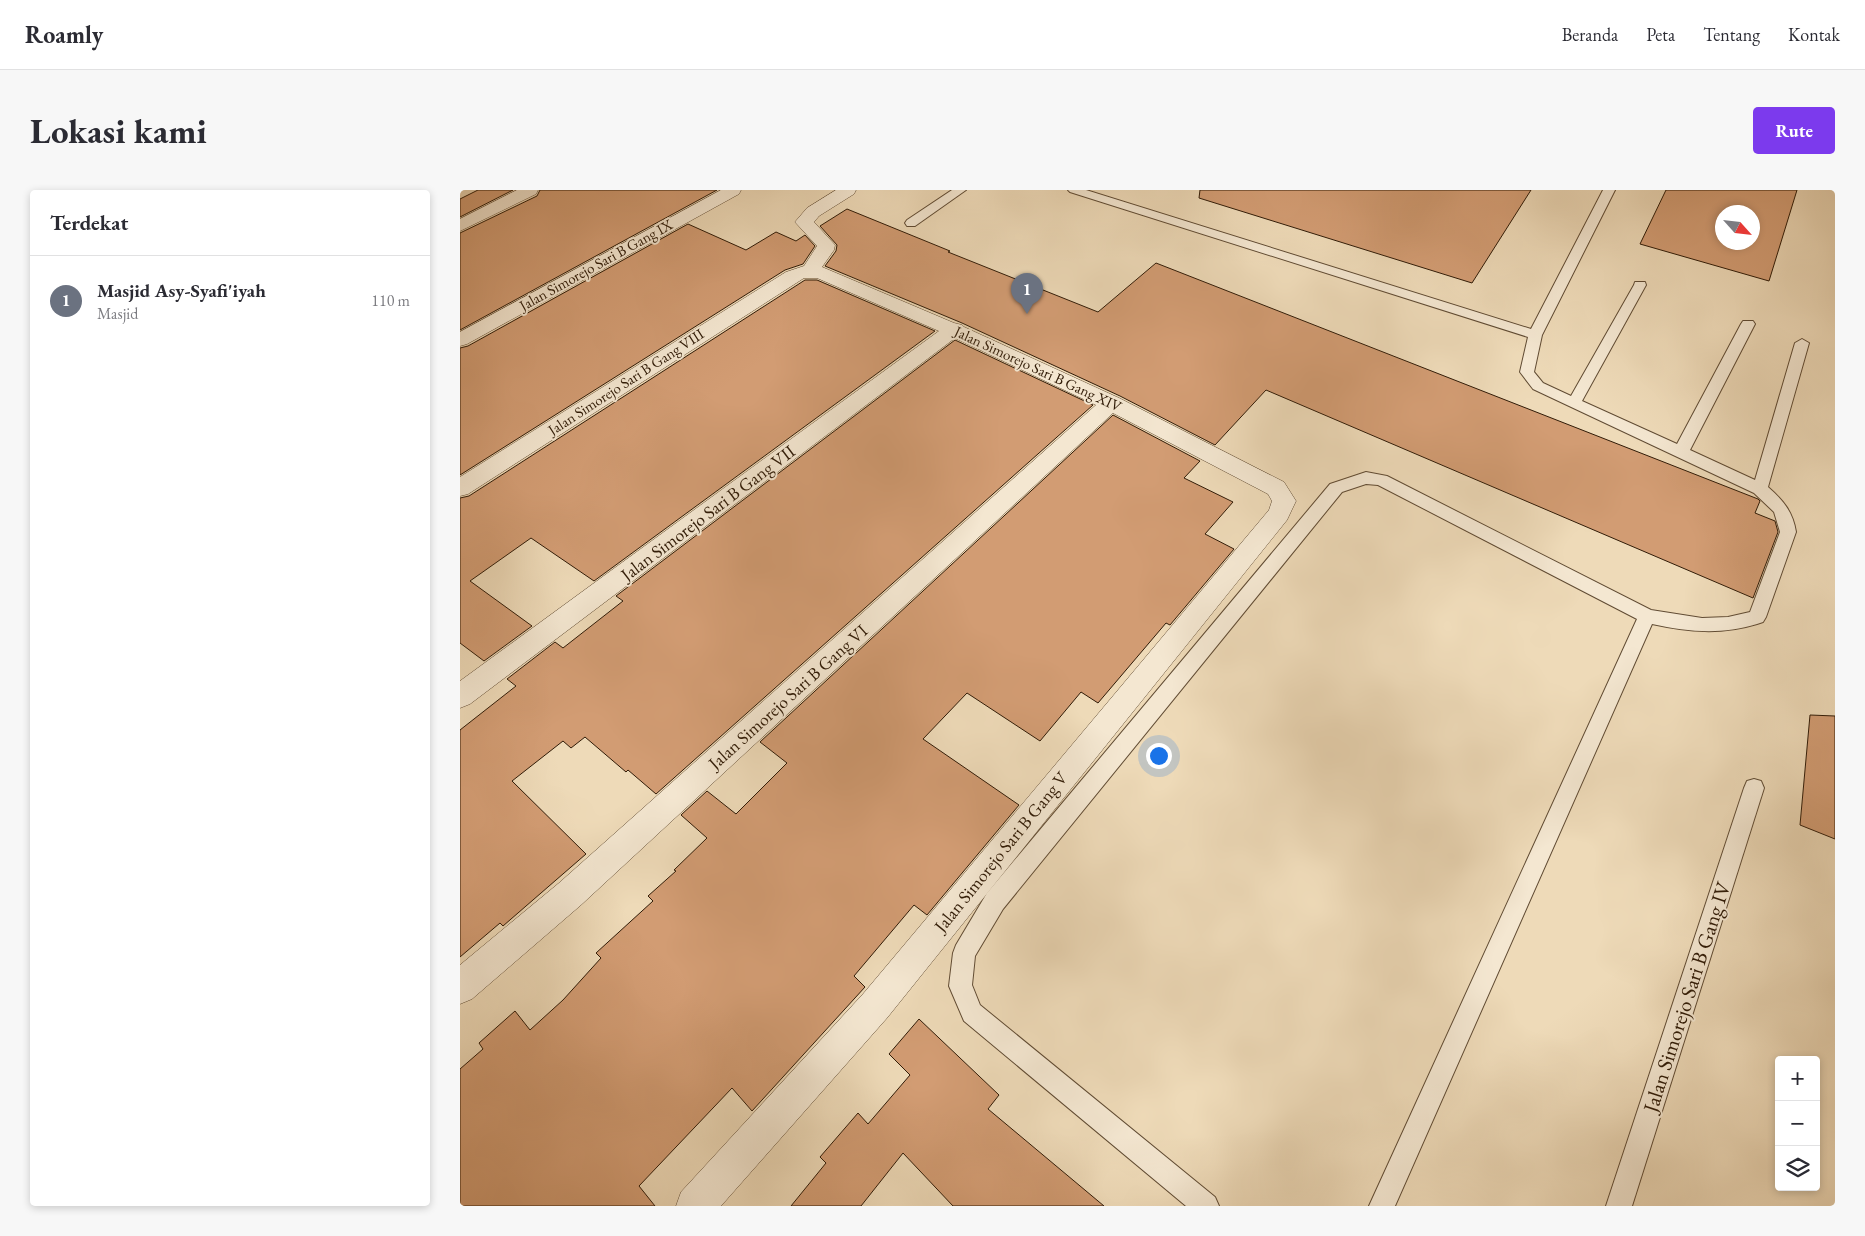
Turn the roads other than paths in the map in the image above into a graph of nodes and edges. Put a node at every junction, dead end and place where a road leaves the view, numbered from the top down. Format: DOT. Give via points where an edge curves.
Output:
graph roads {
  1 [pos="530,190"];
  2 [pos="733,190"];
  3 [pos="848,190"];
  4 [pos="960,190"];
  5 [pos="1074,190"];
  6 [pos="1609,190"];
  7 [pos="911,223"];
  8 [pos="460,226"];
  9 [pos="801,273"];
  10 [pos="1640,285"];
  11 [pos="1748,324"];
  12 [pos="955,329"];
  13 [pos="1535,335"];
  14 [pos="460,340"];
  15 [pos="1802,343"];
  16 [pos="1111,402"];
  17 [pos="1574,403"];
  18 [pos="1681,452"];
  19 [pos="460,488"];
  20 [pos="1276,488"];
  21 [pos="1760,489"];
  22 [pos="1647,616"];
  23 [pos="460,696"];
  24 [pos="1754,788"];
  25 [pos="460,987"];
  26 [pos="695,1206"];
  27 [pos="1206,1206"];
  28 [pos="1382,1206"];
  29 [pos="1619,1206"];
  1 -- 8 [label="street"];
  2 -- 14 [label="street, Jalan Simorejo Sari B Gang IX"];
  3 -- 9 [label="street" via="813,212 804,222 826,245"];
  4 -- 7 [label="lane"];
  5 -- 13 [label="lane"];
  6 -- 13 [label="lane"];
  9 -- 12 [label="street, Jalan Simorejo Sari B Gang XIV" via="820,272"];
  9 -- 19 [label="street, Jalan Simorejo Sari B Gang VIII"];
  10 -- 17 [label="lane"];
  11 -- 18 [label="lane"];
  12 -- 16 [label="street, Jalan Simorejo Sari B Gang XIV"];
  12 -- 23 [label="street, Jalan Simorejo Sari B Gang VII"];
  13 -- 17 [label="lane" via="1527,372 1538,386"];
  15 -- 21 [label="lane"];
  16 -- 20 [label="street, Jalan Simorejo Sari B Gang XIV"];
  16 -- 25 [label="street, Jalan Simorejo Sari B Gang VI" via="584,881"];
  17 -- 18 [label="lane"];
  18 -- 21 [label="lane"];
  20 -- 26 [label="street, Jalan Simorejo Sari B Gang V" via="1284,500 1279,514 875,1006"];
  21 -- 22 [label="lane" via="1787,518 1788,532 1758,617 1724,625 1694,626"];
  22 -- 27 [label="lane" via="1381,480 1366,478 1336,488 995,901 964,952 960,986 972,1014"];
  22 -- 28 [label="lane"];
  24 -- 29 [label="lane, Jalan Simorejo Sari B Gang IV"];
}
